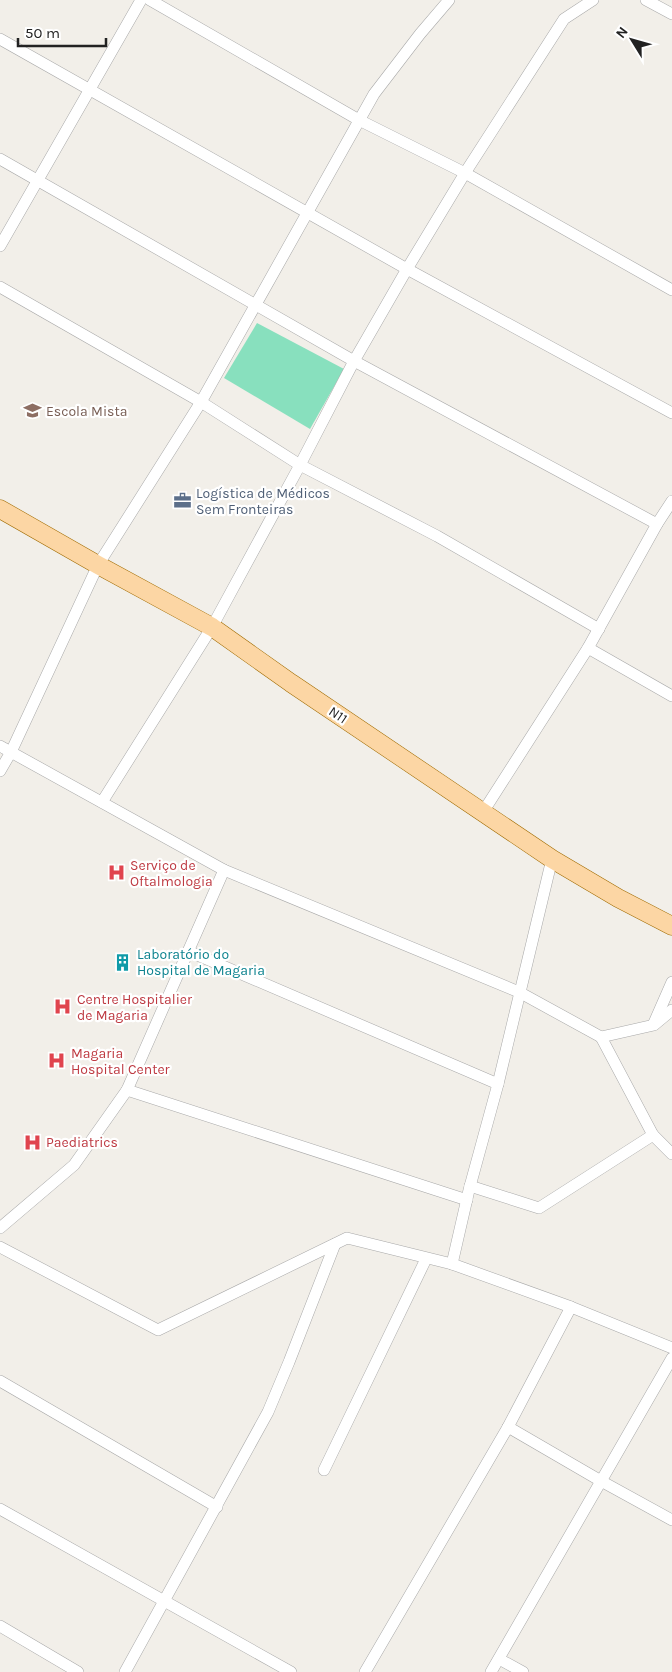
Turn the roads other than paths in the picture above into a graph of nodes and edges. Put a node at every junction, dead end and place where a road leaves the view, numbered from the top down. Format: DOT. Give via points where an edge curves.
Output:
graph roads {
  1 [pos="141,0"];
  2 [pos="150,0"];
  3 [pos="449,0"];
  4 [pos="593,0"];
  5 [pos="646,0"];
  6 [pos="672,14"];
  7 [pos="0,39"];
  8 [pos="90,90"];
  9 [pos="359,120"];
  10 [pos="0,159"];
  11 [pos="465,173"];
  12 [pos="37,180"];
  13 [pos="307,213"];
  14 [pos="0,246"];
  15 [pos="406,269"];
  16 [pos="0,287"];
  17 [pos="672,290"];
  18 [pos="256,305"];
  19 [pos="354,361"];
  20 [pos="201,402"];
  21 [pos="672,413"];
  22 [pos="300,464"];
  23 [pos="672,501"];
  24 [pos="0,509"];
  25 [pos="657,524"];
  26 [pos="98,565"];
  27 [pos="212,627"];
  28 [pos="599,629"];
  29 [pos="588,648"];
  30 [pos="672,696"];
  31 [pos="0,746"];
  32 [pos="11,752"];
  33 [pos="0,771"];
  34 [pos="102,802"];
  35 [pos="483,812"];
  36 [pos="552,859"];
  37 [pos="224,870"];
  38 [pos="672,926"];
  39 [pos="188,951"];
  40 [pos="672,982"];
  41 [pos="519,992"];
  42 [pos="672,1010"];
  43 [pos="654,1025"];
  44 [pos="602,1037"];
  45 [pos="498,1084"];
  46 [pos="127,1090"];
  47 [pos="653,1136"];
  48 [pos="672,1154"];
  49 [pos="470,1186"];
  50 [pos="467,1200"];
  51 [pos="0,1228"];
  52 [pos="335,1244"];
  53 [pos="0,1246"];
  54 [pos="426,1259"];
  55 [pos="452,1264"];
  56 [pos="571,1307"];
  57 [pos="672,1348"];
  58 [pos="672,1358"];
  59 [pos="0,1381"];
  60 [pos="508,1427"];
  61 [pos="324,1470"];
  62 [pos="601,1482"];
  63 [pos="216,1507"];
  64 [pos="0,1508"];
  65 [pos="672,1520"];
  66 [pos="165,1601"];
  67 [pos="0,1626"];
  68 [pos="499,1659"];
  69 [pos="78,1672"];
  70 [pos="125,1672"];
  71 [pos="291,1672"];
  72 [pos="365,1672"];
  73 [pos="491,1672"];
  74 [pos="523,1672"];
  1 -- 8 [label="street"];
  2 -- 9 [label="street"];
  3 -- 9 [label="street" via="374,94"];
  4 -- 11 [label="street" via="564,18"];
  5 -- 6 [label="street"];
  7 -- 8 [label="street"];
  8 -- 12 [label="street"];
  8 -- 13 [label="street"];
  9 -- 11 [label="street"];
  9 -- 13 [label="street"];
  10 -- 12 [label="street"];
  11 -- 15 [label="street"];
  11 -- 17 [label="street"];
  12 -- 14 [label="street"];
  12 -- 18 [label="street"];
  13 -- 15 [label="street"];
  13 -- 18 [label="street"];
  15 -- 19 [label="street"];
  15 -- 21 [label="street"];
  16 -- 20 [label="street"];
  18 -- 19 [label="street"];
  18 -- 20 [label="street"];
  19 -- 22 [label="street"];
  19 -- 25 [label="street"];
  20 -- 22 [label="street"];
  20 -- 26 [label="street"];
  22 -- 27 [label="street"];
  22 -- 28 [label="street" via="437,536"];
  23 -- 25 [label="street"];
  24 -- 26 [label="main road, N11"];
  25 -- 28 [label="street"];
  26 -- 27 [label="main road, N11"];
  26 -- 32 [label="street"];
  27 -- 34 [label="street"];
  27 -- 35 [label="main road, N11"];
  28 -- 29 [label="street"];
  29 -- 30 [label="street"];
  29 -- 35 [label="street"];
  31 -- 32 [label="street"];
  32 -- 33 [label="street"];
  32 -- 34 [label="street"];
  34 -- 37 [label="street"];
  35 -- 36 [label="main road, N11"];
  36 -- 38 [label="main road, N11"];
  36 -- 41 [label="street"];
  37 -- 39 [label="street"];
  37 -- 41 [label="street"];
  39 -- 45 [label="street"];
  39 -- 46 [label="street"];
  40 -- 43 [label="street"];
  41 -- 44 [label="street"];
  41 -- 45 [label="street"];
  42 -- 43 [label="street"];
  43 -- 44 [label="street"];
  44 -- 47 [label="street"];
  45 -- 49 [label="street"];
  46 -- 50 [label="street"];
  46 -- 51 [label="street" via="74,1165"];
  47 -- 48 [label="street"];
  47 -- 49 [label="street" via="539,1208"];
  49 -- 50 [label="street"];
  50 -- 55 [label="street"];
  52 -- 53 [label="street" via="158,1330"];
  52 -- 54 [label="street" via="347,1238"];
  52 -- 63 [label="street" via="268,1412"];
  54 -- 55 [label="street"];
  54 -- 61 [label="street"];
  55 -- 56 [label="street"];
  56 -- 57 [label="street"];
  56 -- 60 [label="street"];
  58 -- 62 [label="street"];
  59 -- 63 [label="street"];
  60 -- 62 [label="street"];
  60 -- 72 [label="street"];
  62 -- 65 [label="street"];
  62 -- 68 [label="street"];
  63 -- 66 [label="street"];
  64 -- 66 [label="street"];
  66 -- 70 [label="street"];
  66 -- 71 [label="street"];
  67 -- 69 [label="street"];
  68 -- 73 [label="street"];
  68 -- 74 [label="street"];
}
